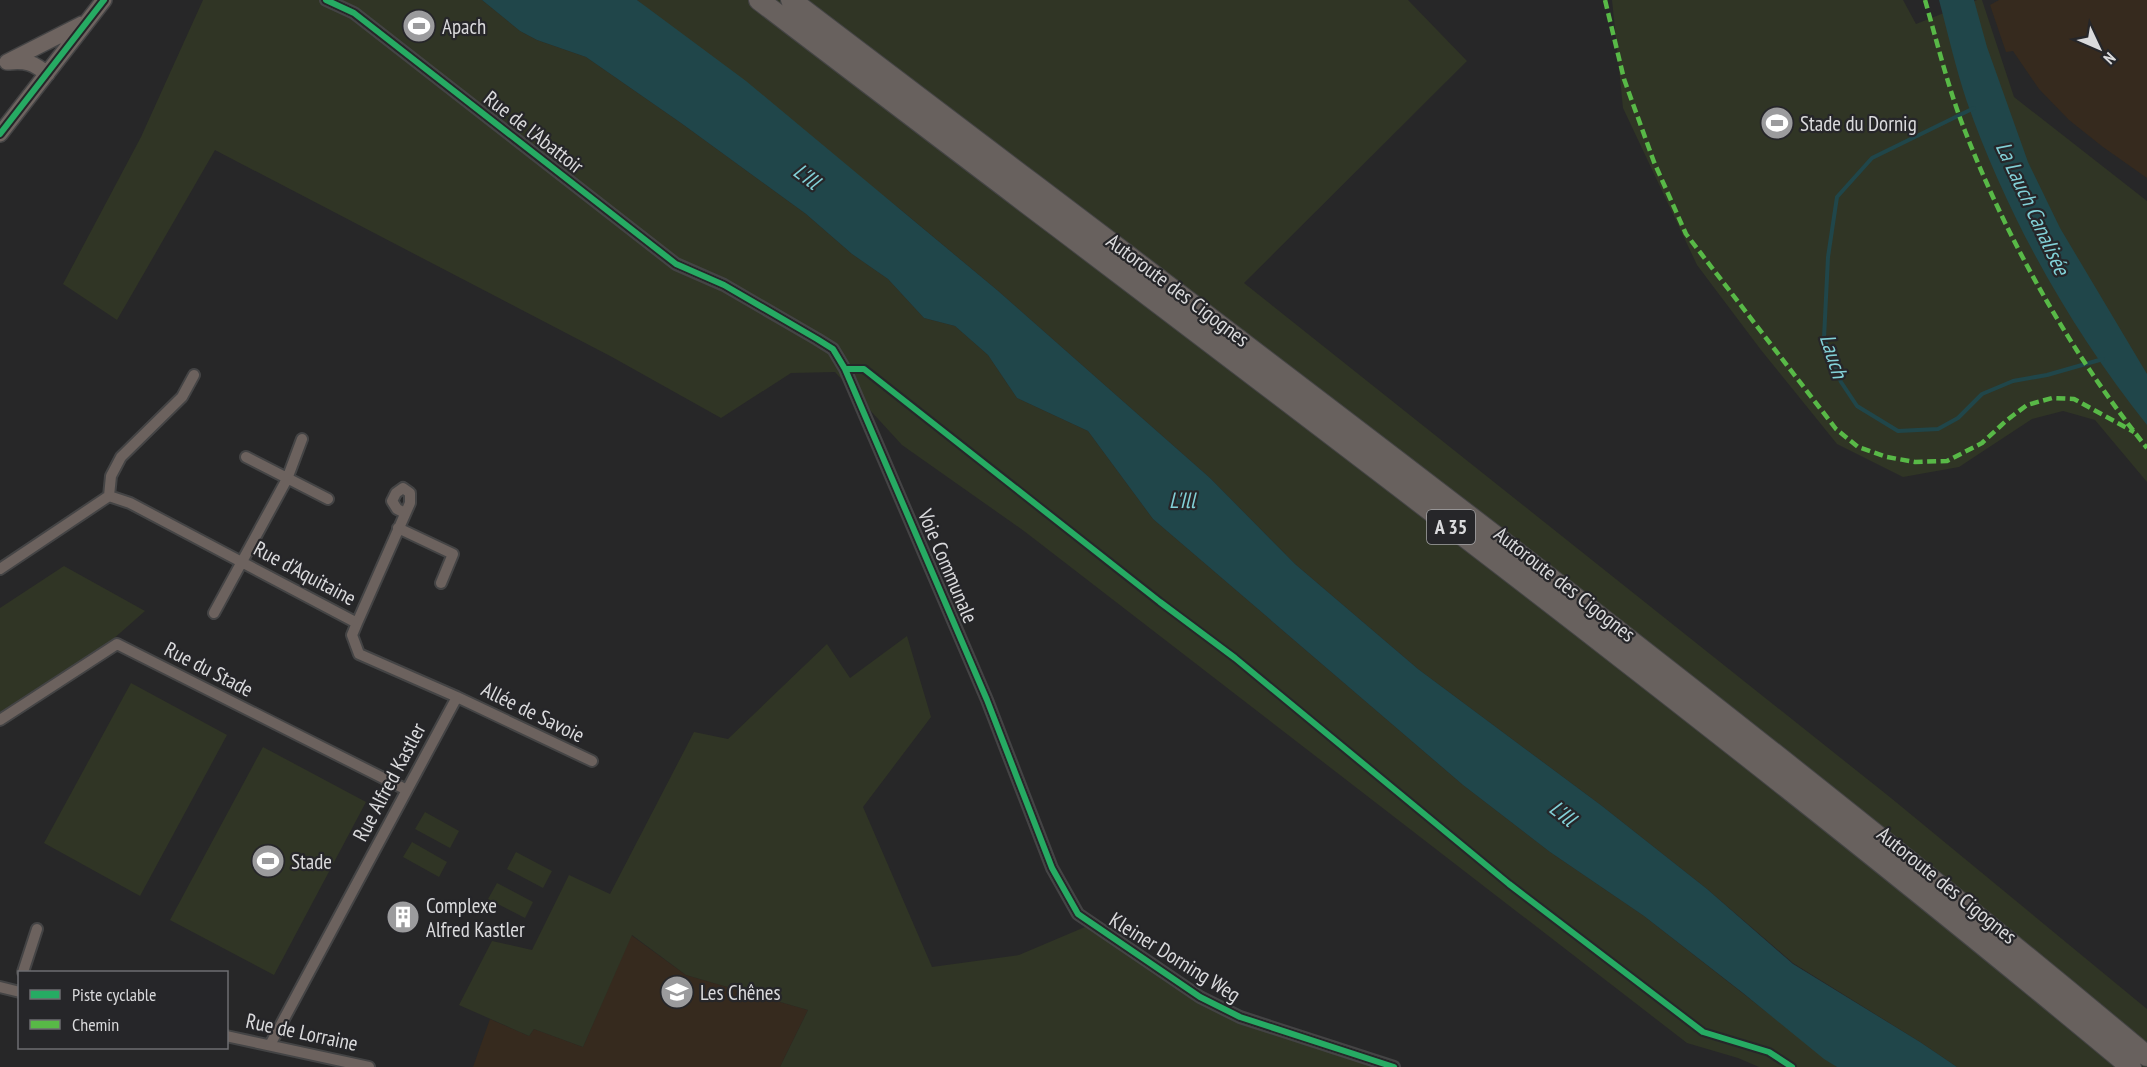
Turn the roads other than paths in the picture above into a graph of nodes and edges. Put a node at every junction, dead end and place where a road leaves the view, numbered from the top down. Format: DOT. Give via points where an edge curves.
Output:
graph roads {
  1 [pos="104,0"];
  2 [pos="326,0"];
  3 [pos="759,0"];
  4 [pos="791,0"];
  5 [pos="87,22"];
  6 [pos="23,53"];
  7 [pos="4,62"];
  8 [pos="52,68"];
  9 [pos="0,134"];
  10 [pos="724,285"];
  11 [pos="194,375"];
  12 [pos="302,440"];
  13 [pos="246,458"];
  14 [pos="287,479"];
  15 [pos="109,496"];
  16 [pos="328,500"];
  17 [pos="405,513"];
  18 [pos="398,528"];
  19 [pos="242,562"];
  20 [pos="0,569"];
  21 [pos="441,584"];
  22 [pos="214,613"];
  23 [pos="357,623"];
  24 [pos="457,697"];
  25 [pos="0,720"];
  26 [pos="592,761"];
  27 [pos="407,790"];
  28 [pos="1078,914"];
  29 [pos="37,929"];
  30 [pos="23,971"];
  31 [pos="0,987"];
  32 [pos="18,989"];
  33 [pos="228,1036"];
  34 [pos="270,1045"];
  35 [pos="2147,1056"];
  36 [pos="369,1067"];
  37 [pos="1394,1067"];
  38 [pos="2131,1067"];
  1 -- 5 [label="street"];
  2 -- 10 [label="street, Rue de l'Abattoir" via="354,13 676,264"];
  3 -- 38 [label="highway, Autoroute des Cigognes / A 35" via="1728,740"];
  4 -- 35 [label="highway, Autoroute des Cigognes / A 35" via="1739,725"];
  5 -- 6 [label="street"];
  5 -- 8 [label="street"];
  6 -- 7 [label="street"];
  6 -- 8 [label="street" via="41,49"];
  7 -- 8 [label="street" via="27,60"];
  8 -- 9 [label="street"];
  10 -- 28 [label="street, Voie Communale" via="832,349 845,369 987,700 1052,868"];
  11 -- 15 [label="street" via="182,396 121,457 111,477"];
  12 -- 14 [label="street"];
  13 -- 14 [label="street"];
  14 -- 16 [label="street"];
  14 -- 19 [label="street"];
  15 -- 19 [label="street, Rue d'Aquitaine" via="130,503"];
  15 -- 20 [label="street"];
  17 -- 18 [label="street"];
  18 -- 21 [label="street" via="453,554"];
  18 -- 23 [label="street"];
  19 -- 22 [label="street"];
  19 -- 23 [label="street, Rue d'Aquitaine"];
  23 -- 24 [label="street, Rue d'Aquitaine" via="352,635 359,654"];
  24 -- 26 [label="street, Allée de Savoie"];
  24 -- 27 [label="street, Rue Alfred Kastler"];
  25 -- 27 [label="street, Rue du Stade" via="117,645"];
  27 -- 34 [label="street, Rue Alfred Kastler"];
  28 -- 37 [label="street, Kleiner Dorning Weg" via="1200,997 1240,1017"];
  29 -- 30 [label="street"];
  31 -- 32 [label="street"];
  33 -- 34 [label="street, Rue de Lorraine"];
  34 -- 36 [label="street, Rue de Lorraine"];
}
